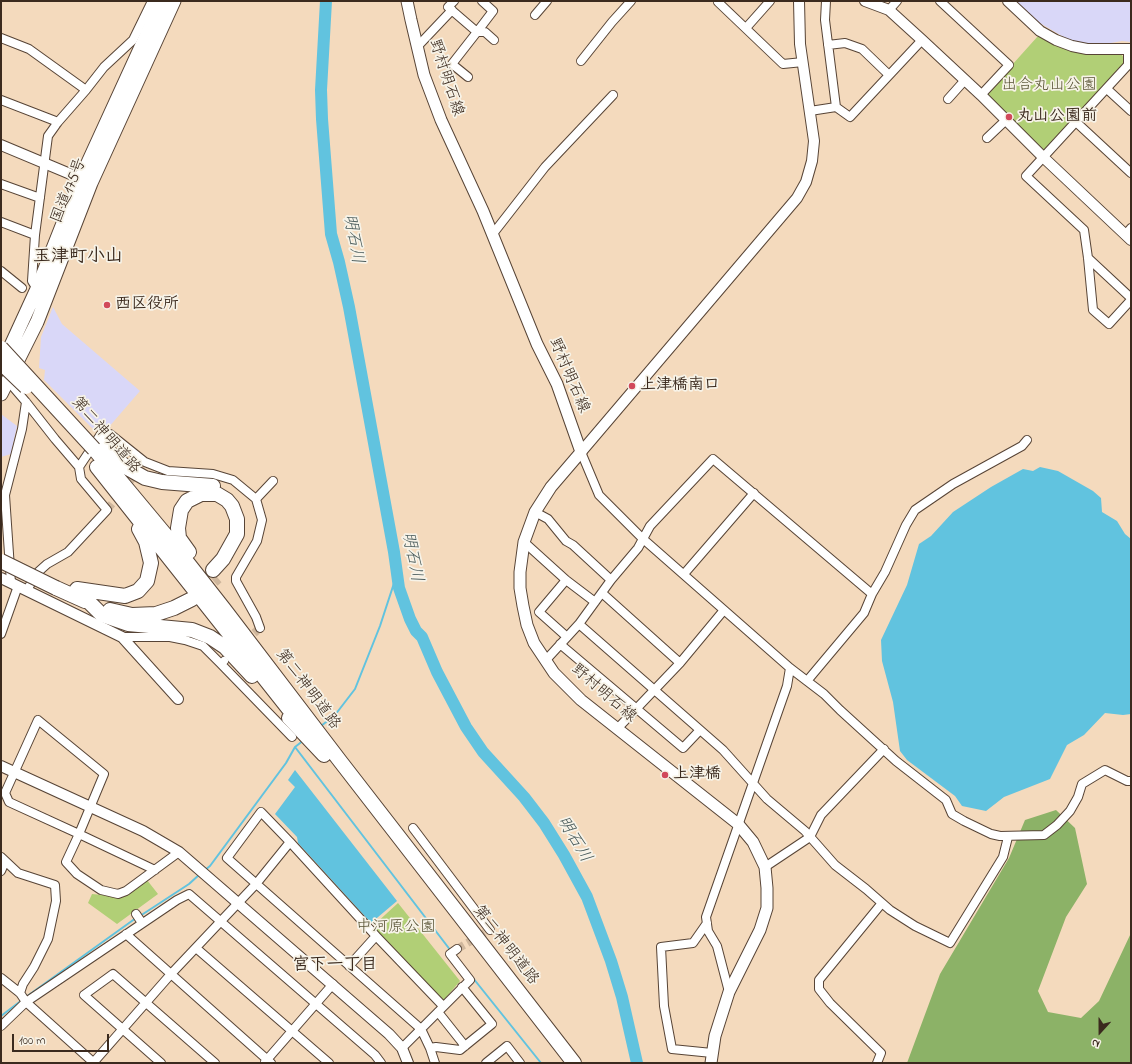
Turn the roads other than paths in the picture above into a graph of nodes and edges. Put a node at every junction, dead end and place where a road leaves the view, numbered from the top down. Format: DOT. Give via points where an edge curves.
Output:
graph roads {
  1 [pos="152,1"];
  2 [pos="162,1"];
  3 [pos="174,1"];
  4 [pos="407,1"];
  5 [pos="454,1"];
  6 [pos="482,1"];
  7 [pos="547,1"];
  8 [pos="631,1"];
  9 [pos="719,1"];
  10 [pos="770,1"];
  11 [pos="799,1"];
  12 [pos="826,1"];
  13 [pos="865,1"];
  14 [pos="897,1"];
  15 [pos="940,1"];
  16 [pos="1008,1"];
  17 [pos="452,10"];
  18 [pos="889,10"];
  19 [pos="535,15"];
  20 [pos="746,28"];
  21 [pos="477,32"];
  22 [pos="1,38"];
  23 [pos="494,40"];
  24 [pos="922,40"];
  25 [pos="828,45"];
  26 [pos="417,47"];
  27 [pos="122,49"];
  28 [pos="1129,49"];
  29 [pos="136,58"];
  30 [pos="581,60"];
  31 [pos="803,62"];
  32 [pos="1128,69"];
  33 [pos="889,75"];
  34 [pos="468,77"];
  35 [pos="965,80"];
  36 [pos="1106,89"];
  37 [pos="86,90"];
  38 [pos="613,95"];
  39 [pos="981,95"];
  40 [pos="948,99"];
  41 [pos="1,100"];
  42 [pos="836,107"];
  43 [pos="810,111"];
  44 [pos="1131,111"];
  45 [pos="1006,120"];
  46 [pos="58,122"];
  47 [pos="1076,122"];
  48 [pos="987,138"];
  49 [pos="1,145"];
  50 [pos="1043,157"];
  51 [pos="44,163"];
  52 [pos="1131,173"];
  53 [pos="86,180"];
  54 [pos="1,184"];
  55 [pos="40,198"];
  56 [pos="1,222"];
  57 [pos="1129,234"];
  58 [pos="35,235"];
  59 [pos="492,235"];
  60 [pos="1088,258"];
  61 [pos="1,271"];
  62 [pos="22,288"];
  63 [pos="37,289"];
  64 [pos="1131,299"];
  65 [pos="1,348"];
  66 [pos="5,362"];
  67 [pos="4,377"];
  68 [pos="1,394"];
  69 [pos="26,402"];
  70 [pos="1027,440"];
  71 [pos="581,452"];
  72 [pos="90,453"];
  73 [pos="273,481"];
  74 [pos="754,493"];
  75 [pos="256,499"];
  76 [pos="133,512"];
  77 [pos="535,512"];
  78 [pos="642,538"];
  79 [pos="524,542"];
  80 [pos="1,549"];
  81 [pos="7,562"];
  82 [pos="684,574"];
  83 [pos="1,578"];
  84 [pos="566,580"];
  85 [pos="611,580"];
  86 [pos="56,583"];
  87 [pos="19,587"];
  88 [pos="77,589"];
  89 [pos="602,593"];
  90 [pos="872,594"];
  91 [pos="595,602"];
  92 [pos="90,603"];
  93 [pos="224,609"];
  94 [pos="724,610"];
  95 [pos="579,624"];
  96 [pos="260,628"];
  97 [pos="1,634"];
  98 [pos="122,637"];
  99 [pos="567,637"];
  100 [pos="560,644"];
  101 [pos="545,661"];
  102 [pos="680,663"];
  103 [pos="790,668"];
  104 [pos="807,681"];
  105 [pos="654,689"];
  106 [pos="178,699"];
  107 [pos="636,708"];
  108 [pos="298,718"];
  109 [pos="617,729"];
  110 [pos="700,730"];
  111 [pos="292,737"];
  112 [pos="884,749"];
  113 [pos="336,764"];
  114 [pos="1,766"];
  115 [pos="14,772"];
  116 [pos="1131,781"];
  117 [pos="753,784"];
  118 [pos="90,807"];
  119 [pos="738,824"];
  120 [pos="413,828"];
  121 [pos="79,834"];
  122 [pos="810,837"];
  123 [pos="1008,837"];
  124 [pos="290,842"];
  125 [pos="179,852"];
  126 [pos="3,860"];
  127 [pos="765,867"];
  128 [pos="1,870"];
  129 [pos="155,870"];
  130 [pos="256,884"];
  131 [pos="238,903"];
  132 [pos="882,903"];
  133 [pos="136,914"];
  134 [pos="221,921"];
  135 [pos="142,923"];
  136 [pos="707,923"];
  137 [pos="490,930"];
  138 [pos="126,934"];
  139 [pos="376,936"];
  140 [pos="196,948"];
  141 [pos="457,949"];
  142 [pos="349,966"];
  143 [pos="170,974"];
  144 [pos="1,978"];
  145 [pos="333,984"];
  146 [pos="462,987"];
  147 [pos="729,992"];
  148 [pos="20,993"];
  149 [pos="26,1002"];
  150 [pos="146,1003"];
  151 [pos="317,1004"];
  152 [pos="440,1009"];
  153 [pos="1,1026"];
  154 [pos="123,1029"];
  155 [pos="421,1029"];
  156 [pos="293,1031"];
  157 [pos="465,1046"];
  158 [pos="402,1048"];
  159 [pos="430,1048"];
  160 [pos="711,1058"];
  161 [pos="268,1062"];
  162 [pos="94,1063"];
  163 [pos="161,1063"];
  164 [pos="215,1063"];
  165 [pos="329,1063"];
  166 [pos="381,1063"];
  167 [pos="408,1063"];
  168 [pos="435,1063"];
  169 [pos="486,1063"];
  170 [pos="520,1063"];
  171 [pos="562,1063"];
  172 [pos="574,1063"];
  173 [pos="877,1063"];
  1 -- 27 [label="street" via="133,40"];
  2 -- 29 [label="highway, 国道175号"];
  3 -- 53 [label="highway, 国道175号"];
  4 -- 26 [label="main road, 野村明石線"];
  5 -- 17 [label="street" via="448,7"];
  6 -- 21 [label="street" via="493,11"];
  7 -- 19 [label="street"];
  8 -- 30 [label="street"];
  9 -- 20 [label="street"];
  10 -- 20 [label="street"];
  11 -- 31 [label="street"];
  12 -- 25 [label="street"];
  13 -- 18 [label="street"];
  14 -- 18 [label="street"];
  15 -- 39 [label="street" via="1009,65"];
  16 -- 28 [label="street" via="1040,31 1056,40 1087,49"];
  17 -- 21 [label="street"];
  17 -- 26 [label="street"];
  18 -- 24 [label="street"];
  20 -- 31 [label="street" via="783,64"];
  21 -- 23 [label="street" via="485,32"];
  21 -- 34 [label="street" via="452,64"];
  22 -- 37 [label="street" via="29,49"];
  24 -- 33 [label="street"];
  24 -- 35 [label="street"];
  25 -- 33 [label="street" via="845,43 862,49"];
  25 -- 42 [label="street"];
  26 -- 59 [label="main road, 野村明石線" via="424,75 441,120"];
  27 -- 29 [label="street"];
  27 -- 37 [label="street"];
  28 -- 32 [label="street"];
  29 -- 53 [label="highway, 国道175号"];
  31 -- 43 [label="street"];
  32 -- 36 [label="street"];
  33 -- 42 [label="street" via="850,117"];
  35 -- 39 [label="street"];
  35 -- 40 [label="street"];
  36 -- 44 [label="street"];
  36 -- 47 [label="street"];
  37 -- 46 [label="street"];
  38 -- 59 [label="street" via="545,167"];
  39 -- 45 [label="street"];
  41 -- 46 [label="street"];
  42 -- 43 [label="street"];
  43 -- 71 [label="street" via="814,141 812,161 806,182 797,198"];
  45 -- 48 [label="street"];
  45 -- 50 [label="street"];
  46 -- 51 [label="street" via="48,136"];
  47 -- 50 [label="street"];
  47 -- 52 [label="street"];
  49 -- 51 [label="street"];
  50 -- 57 [label="street"];
  50 -- 60 [label="street" via="1026,176 1084,230"];
  51 -- 53 [label="street"];
  51 -- 55 [label="street"];
  53 -- 63 [label="highway, 国道175号"];
  53 -- 67 [label="highway, 国道175号" via="37,322"];
  54 -- 55 [label="street"];
  55 -- 58 [label="street"];
  56 -- 58 [label="street"];
  58 -- 63 [label="street" via="32,281"];
  59 -- 71 [label="main road, 野村明石線" via="537,344 557,384"];
  60 -- 64 [label="street"];
  60 -- 64 [label="street" via="1093,310 1109,324"];
  61 -- 62 [label="street"];
  63 -- 66 [label="highway, 国道175号"];
  65 -- 66 [label="highway, bridge"];
  66 -- 72 [label="highway, bridge" via="58,399"];
  67 -- 68 [label="highway, 国道175号"];
  67 -- 69 [label="street"];
  69 -- 72 [label="street" via="55,439"];
  69 -- 87 [label="street" via="22,429 5,495"];
  70 -- 90 [label="street" via="1022,446 953,484 915,510"];
  71 -- 77 [label="main road, 野村明石線" via="551,487"];
  71 -- 78 [label="street" via="599,495"];
  72 -- 75 [label="street" via="101,434 110,434 145,462 168,471 212,474 233,480"];
  72 -- 76 [label="highway, 第二神明道路"];
  72 -- 87 [label="street" via="81,479 107,510 68,552 47,564"];
  72 -- 93 [label="highway, 第二神明道路" via="169,539"];
  72 -- 93 [label="highway" via="115,458 146,478 162,482 214,486 232,496 243,513 245,534 236,553 215,573 237,534 237,519 232,506 217,494 201,494 187,501 181,510 178,528 179,538 216,589"];
  73 -- 75 [label="street"];
  74 -- 78 [label="street" via="713,459 666,507"];
  74 -- 82 [label="street"];
  74 -- 90 [label="street"];
  75 -- 96 [label="street" via="262,520 258,541 236,581"];
  76 -- 88 [label="highway" via="146,542 151,563 147,581 138,591 125,596"];
  76 -- 108 [label="highway, 第二神明道路"];
  77 -- 79 [label="main road, 野村明石線"];
  77 -- 85 [label="street" via="548,519 566,541"];
  78 -- 82 [label="street"];
  78 -- 85 [label="street" via="638,548"];
  79 -- 84 [label="street"];
  79 -- 101 [label="main road, 野村明石線" via="520,572 523,606 534,643"];
  80 -- 81 [label="highway"];
  81 -- 86 [label="highway"];
  82 -- 94 [label="street"];
  83 -- 87 [label="street"];
  84 -- 91 [label="street"];
  84 -- 99 [label="street" via="539,612"];
  85 -- 89 [label="street"];
  86 -- 88 [label="highway"];
  86 -- 92 [label="highway"];
  87 -- 97 [label="street"];
  87 -- 98 [label="street"];
  88 -- 92 [label="highway" via="93,598 130,608 147,608 189,595 174,608 156,614 132,615"];
  89 -- 91 [label="street"];
  89 -- 102 [label="street"];
  90 -- 104 [label="street" via="864,613"];
  91 -- 95 [label="street"];
  92 -- 108 [label="highway" via="102,615 128,624 192,630 210,637 225,648"];
  93 -- 108 [label="highway, 第二神明道路"];
  94 -- 102 [label="street"];
  94 -- 103 [label="street"];
  95 -- 99 [label="street"];
  95 -- 105 [label="street"];
  98 -- 106 [label="street"];
  98 -- 111 [label="street" via="170,637 202,646 222,662"];
  99 -- 100 [label="street"];
  100 -- 101 [label="street"];
  100 -- 107 [label="street"];
  101 -- 109 [label="main road, 野村明石線" via="581,700"];
  102 -- 105 [label="street"];
  103 -- 104 [label="street"];
  103 -- 117 [label="street" via="787,686"];
  104 -- 112 [label="street"];
  105 -- 107 [label="street"];
  105 -- 110 [label="street"];
  107 -- 109 [label="street"];
  107 -- 110 [label="street" via="683,748"];
  108 -- 113 [label="highway, 第二神明道路"];
  108 -- 113 [label="highway, 第二神明道路" via="324,755"];
  109 -- 119 [label="main road, 野村明石線"];
  110 -- 117 [label="street" via="723,750"];
  112 -- 122 [label="street" via="821,815"];
  112 -- 123 [label="street" via="946,800 952,814 990,834"];
  113 -- 171 [label="highway, 第二神明道路"];
  113 -- 172 [label="highway, 第二神明道路"];
  114 -- 115 [label="street"];
  115 -- 118 [label="street"];
  115 -- 118 [label="street" via="38,720 104,774"];
  115 -- 121 [label="street" via="5,794 9,802"];
  116 -- 123 [label="street" via="1105,770 1082,784 1070,811 1044,835"];
  117 -- 119 [label="street"];
  117 -- 122 [label="street"];
  118 -- 121 [label="street"];
  118 -- 125 [label="street" via="143,831"];
  119 -- 127 [label="main road, 野村明石線" via="753,842"];
  119 -- 136 [label="street" via="706,917"];
  120 -- 137 [label="street"];
  121 -- 129 [label="street"];
  121 -- 129 [label="street" via="66,862 77,874 101,890 118,894"];
  122 -- 127 [label="street"];
  122 -- 132 [label="street" via="836,865"];
  123 -- 132 [label="street" via="1003,857 950,944 915,926"];
  124 -- 130 [label="street"];
  124 -- 130 [label="street" via="261,812 227,858"];
  124 -- 139 [label="street"];
  125 -- 129 [label="street"];
  125 -- 131 [label="street"];
  126 -- 128 [label="street"];
  126 -- 148 [label="street" via="18,873 55,885 56,901 48,939"];
  127 -- 147 [label="main road, 野村明石線" via="767,908 760,930"];
  130 -- 131 [label="street"];
  130 -- 142 [label="street"];
  131 -- 134 [label="street"];
  131 -- 145 [label="street"];
  132 -- 173 [label="street" via="819,980 819,989 830,1003 881,1053"];
  133 -- 135 [label="street"];
  134 -- 135 [label="street" via="189,894"];
  134 -- 140 [label="street"];
  134 -- 151 [label="street"];
  135 -- 138 [label="street"];
  136 -- 147 [label="street"];
  136 -- 160 [label="street" via="693,943 661,947 664,1006 672,1049"];
  138 -- 143 [label="street"];
  138 -- 149 [label="street"];
  139 -- 142 [label="street"];
  139 -- 152 [label="street"];
  140 -- 143 [label="street"];
  140 -- 156 [label="street"];
  141 -- 146 [label="street" via="450,954 470,980"];
  142 -- 155 [label="street"];
  143 -- 150 [label="street"];
  143 -- 161 [label="street"];
  144 -- 148 [label="street"];
  145 -- 151 [label="street"];
  145 -- 158 [label="street"];
  146 -- 152 [label="street"];
  146 -- 157 [label="street" via="492,1024"];
  147 -- 160 [label="main road, 野村明石線"];
  148 -- 149 [label="street"];
  149 -- 153 [label="street"];
  149 -- 162 [label="street"];
  150 -- 154 [label="street"];
  150 -- 154 [label="street" via="113,974 84,995"];
  150 -- 164 [label="street"];
  151 -- 156 [label="street"];
  151 -- 166 [label="street"];
  152 -- 155 [label="street"];
  152 -- 157 [label="street"];
  154 -- 162 [label="street"];
  154 -- 163 [label="street"];
  155 -- 158 [label="street"];
  155 -- 159 [label="street"];
  156 -- 161 [label="street"];
  156 -- 165 [label="street"];
  157 -- 159 [label="street" via="460,1050"];
  158 -- 167 [label="street"];
  159 -- 168 [label="street"];
  169 -- 170 [label="street" via="507,1046"];
}
